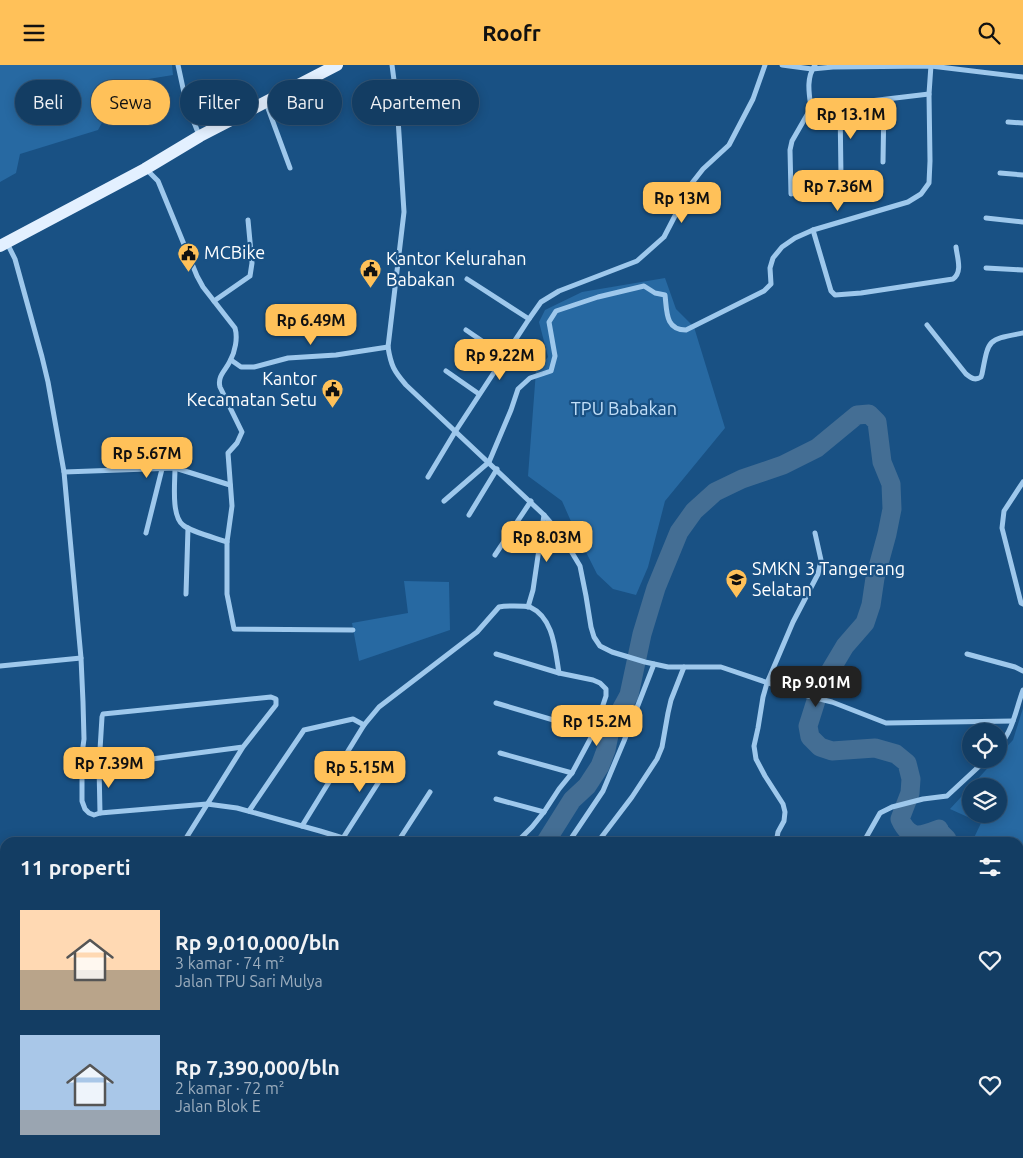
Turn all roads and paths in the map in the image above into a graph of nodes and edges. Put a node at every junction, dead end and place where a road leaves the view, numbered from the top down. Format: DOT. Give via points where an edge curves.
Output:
graph roads {
  1 [pos="178,65"];
  2 [pos="337,65"];
  3 [pos="392,65"];
  4 [pos="765,65"];
  5 [pos="782,65"];
  6 [pos="931,66"];
  7 [pos="814,67"];
  8 [pos="1023,77"];
  9 [pos="929,95"];
  10 [pos="884,100"];
  11 [pos="266,102"];
  12 [pos="840,104"];
  13 [pos="811,108"];
  14 [pos="1008,122"];
  15 [pos="1023,123"];
  16 [pos="200,136"];
  17 [pos="884,162"];
  18 [pos="290,168"];
  19 [pos="145,169"];
  20 [pos="1000,173"];
  21 [pos="1023,175"];
  22 [pos="841,177"];
  23 [pos="791,194"];
  24 [pos="986,219"];
  25 [pos="248,220"];
  26 [pos="1023,222"];
  27 [pos="813,230"];
  28 [pos="3,245"];
  29 [pos="956,247"];
  30 [pos="986,269"];
  31 [pos="1023,270"];
  32 [pos="467,279"];
  33 [pos="214,301"];
  34 [pos="529,319"];
  35 [pos="927,325"];
  36 [pos="466,330"];
  37 [pos="1023,333"];
  38 [pos="388,347"];
  39 [pos="504,356"];
  40 [pos="231,360"];
  41 [pos="446,371"];
  42 [pos="479,394"];
  43 [pos="455,431"];
  44 [pos="489,462"];
  45 [pos="175,468"];
  46 [pos="162,469"];
  47 [pos="497,469"];
  48 [pos="64,472"];
  49 [pos="428,477"];
  50 [pos="1023,482"];
  51 [pos="230,485"];
  52 [pos="444,501"];
  53 [pos="531,501"];
  54 [pos="469,515"];
  55 [pos="544,515"];
  56 [pos="188,528"];
  57 [pos="146,533"];
  58 [pos="816,533"];
  59 [pos="227,542"];
  60 [pos="495,555"];
  61 [pos="186,594"];
  62 [pos="1023,604"];
  63 [pos="528,607"];
  64 [pos="353,630"];
  65 [pos="496,654"];
  66 [pos="967,654"];
  67 [pos="81,658"];
  68 [pos="654,664"];
  69 [pos="0,666"];
  70 [pos="684,667"];
  71 [pos="1023,671"];
  72 [pos="558,673"];
  73 [pos="767,683"];
  74 [pos="1023,690"];
  75 [pos="496,703"];
  76 [pos="1013,721"];
  77 [pos="364,725"];
  78 [pos="594,732"];
  79 [pos="1007,734"];
  80 [pos="243,747"];
  81 [pos="500,753"];
  82 [pos="393,757"];
  83 [pos="99,766"];
  84 [pos="977,768"];
  85 [pos="572,773"];
  86 [pos="430,792"];
  87 [pos="496,799"];
  88 [pos="207,804"];
  89 [pos="249,811"];
  90 [pos="544,812"];
  91 [pos="100,813"];
  92 [pos="302,826"];
  93 [pos="187,837"];
  94 [pos="337,837"];
  95 [pos="344,837"];
  96 [pos="401,837"];
  97 [pos="522,837"];
  98 [pos="572,837"];
  99 [pos="602,837"];
  100 [pos="777,837"];
  101 [pos="866,837"];
  1 -- 16 [label="street" via="186,102"];
  2 -- 11 [label="main road"];
  3 -- 38 [label="street" via="404,212"];
  4 -- 34 [label="street" via="753,99 729,145 692,183 664,237 638,261 558,291 541,302"];
  5 -- 7 [label="street"];
  6 -- 7 [label="street"];
  6 -- 8 [label="street"];
  6 -- 9 [label="street"];
  7 -- 13 [label="street" via="809,84"];
  9 -- 10 [label="street"];
  9 -- 27 [label="street" via="929,183 921,194 908,202"];
  10 -- 12 [label="street"];
  10 -- 17 [label="street"];
  11 -- 16 [label="main road"];
  11 -- 18 [label="street"];
  12 -- 13 [label="street"];
  12 -- 22 [label="street"];
  13 -- 23 [label="street" via="792,141"];
  14 -- 15 [label="street"];
  16 -- 19 [label="main road"];
  19 -- 28 [label="main road"];
  19 -- 33 [label="street" via="158,181 197,276"];
  20 -- 21 [label="street"];
  24 -- 26 [label="street"];
  25 -- 33 [label="street" via="250,276"];
  27 -- 29 [label="street" via="831,291 835,295 953,279 959,271"];
  27 -- 44 [label="street" via="782,247 773,258 771,284 764,291 686,330 671,324 665,295 644,286 556,311 549,321 555,355 551,371 530,378 518,389"];
  28 -- 48 [label="street" via="15,259 42,357"];
  30 -- 31 [label="street"];
  32 -- 34 [label="street"];
  33 -- 40 [label="street" via="235,328"];
  34 -- 39 [label="street"];
  35 -- 37 [label="street" via="966,374 975,379 981,377 992,341"];
  36 -- 39 [label="street"];
  38 -- 40 [label="street" via="288,358 254,367 241,367"];
  38 -- 43 [label="street" via="396,373"];
  39 -- 42 [label="street"];
  40 -- 51 [label="street" via="219,383 242,431 228,453"];
  41 -- 42 [label="street"];
  42 -- 43 [label="street"];
  43 -- 44 [label="street"];
  43 -- 49 [label="street"];
  44 -- 47 [label="street"];
  44 -- 52 [label="street"];
  45 -- 46 [label="street"];
  45 -- 51 [label="street"];
  45 -- 56 [label="street" via="176,511 181,523"];
  46 -- 48 [label="street"];
  46 -- 57 [label="street"];
  47 -- 53 [label="street"];
  47 -- 54 [label="street"];
  48 -- 67 [label="street"];
  50 -- 62 [label="street" via="1004,511 1002,527"];
  51 -- 59 [label="street" via="232,506"];
  53 -- 55 [label="street"];
  53 -- 60 [label="street"];
  55 -- 63 [label="street"];
  55 -- 68 [label="street" via="562,536 580,566 590,627 600,646"];
  56 -- 59 [label="street"];
  56 -- 61 [label="street"];
  58 -- 73 [label="street" via="821,559 818,574 793,621"];
  59 -- 64 [label="street" via="227,593 234,629"];
  63 -- 72 [label="street" via="541,614 549,627 554,639"];
  63 -- 77 [label="street" via="499,607 477,632 379,707"];
  65 -- 72 [label="street"];
  66 -- 71 [label="street"];
  67 -- 69 [label="street"];
  67 -- 91 [label="street" via="82,801 89,813"];
  68 -- 70 [label="street"];
  68 -- 98 [label="street" via="603,791"];
  70 -- 73 [label="street" via="722,667"];
  70 -- 99 [label="street" via="671,700 657,759"];
  72 -- 78 [label="street" via="593,680 606,687 606,697"];
  73 -- 76 [label="street" via="832,702 886,723"];
  73 -- 100 [label="street" via="754,752 783,804 784,821"];
  74 -- 76 [label="street"];
  75 -- 78 [label="street"];
  76 -- 79 [label="street"];
  77 -- 89 [label="street" via="353,719 304,730"];
  77 -- 92 [label="street"];
  78 -- 85 [label="street"];
  80 -- 83 [label="street"];
  80 -- 83 [label="street" via="276,705 274,697 104,714"];
  80 -- 88 [label="street"];
  81 -- 85 [label="street"];
  82 -- 95 [label="street"];
  83 -- 91 [label="street"];
  84 -- 101 [label="street" via="947,796 922,799 880,813"];
  85 -- 90 [label="street"];
  86 -- 96 [label="street"];
  87 -- 90 [label="street"];
  88 -- 89 [label="street"];
  88 -- 91 [label="street"];
  88 -- 93 [label="street"];
  89 -- 92 [label="street"];
  90 -- 97 [label="street"];
  92 -- 94 [label="street"];
}
